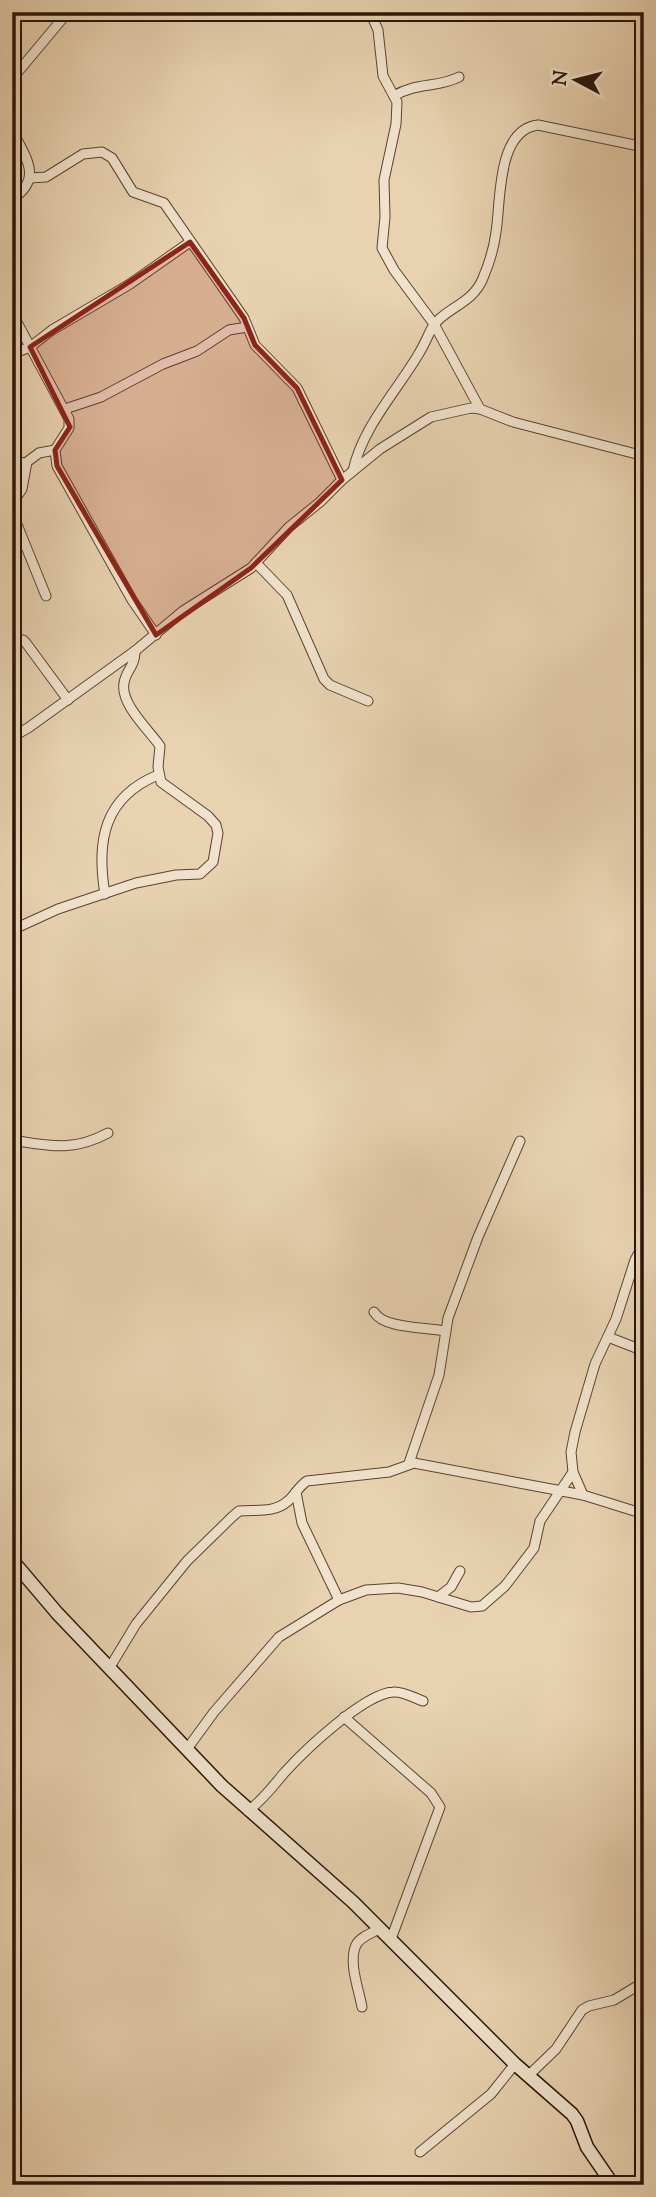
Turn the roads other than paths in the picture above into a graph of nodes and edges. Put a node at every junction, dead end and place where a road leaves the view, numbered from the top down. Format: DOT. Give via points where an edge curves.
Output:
graph roads {
  1 [pos="68,12"];
  2 [pos="370,12"];
  3 [pos="459,77"];
  4 [pos="12,79"];
  5 [pos="394,96"];
  6 [pos="12,130"];
  7 [pos="644,147"];
  8 [pos="30,178"];
  9 [pos="12,199"];
  10 [pos="190,242"];
  11 [pos="12,313"];
  12 [pos="434,324"];
  13 [pos="247,327"];
  14 [pos="30,347"];
  15 [pos="12,354"];
  16 [pos="480,409"];
  17 [pos="65,410"];
  18 [pos="55,450"];
  19 [pos="644,456"];
  20 [pos="12,459"];
  21 [pos="26,464"];
  22 [pos="353,472"];
  23 [pos="342,480"];
  24 [pos="12,504"];
  25 [pos="12,512"];
  26 [pos="256,563"];
  27 [pos="46,596"];
  28 [pos="156,635"];
  29 [pos="12,644"];
  30 [pos="135,651"];
  31 [pos="68,700"];
  32 [pos="368,701"];
  33 [pos="12,737"];
  34 [pos="158,775"];
  35 [pos="105,894"];
  36 [pos="12,930"];
  37 [pos="108,1133"];
  38 [pos="12,1140"];
  39 [pos="520,1141"];
  40 [pos="644,1243"];
  41 [pos="374,1312"];
  42 [pos="444,1331"];
  43 [pos="608,1337"];
  44 [pos="644,1351"];
  45 [pos="409,1463"];
  46 [pos="573,1472"];
  47 [pos="561,1491"];
  48 [pos="296,1492"];
  49 [pos="583,1495"];
  50 [pos="644,1514"];
  51 [pos="12,1560"];
  52 [pos="460,1571"];
  53 [pos="438,1597"];
  54 [pos="339,1600"];
  55 [pos="110,1667"];
  56 [pos="424,1702"];
  57 [pos="344,1717"];
  58 [pos="187,1749"];
  59 [pos="248,1811"];
  60 [pos="379,1929"];
  61 [pos="391,1940"];
  62 [pos="644,1983"];
  63 [pos="362,2007"];
  64 [pos="515,2064"];
  65 [pos="529,2075"];
  66 [pos="420,2152"];
  67 [pos="613,2185"];
  1 -- 4 [label="street"];
  2 -- 5 [label="street" via="378,30 383,76"];
  3 -- 5 [label="street"];
  5 -- 12 [label="street" via="396,124 384,180 382,248"];
  6 -- 8 [label="street"];
  7 -- 12 [label="street" via="538,125 524,130 510,150 501,176 496,232 481,282 464,302"];
  8 -- 9 [label="street" via="28,186"];
  8 -- 10 [label="street" via="46,177 83,153 106,153 133,192 164,203"];
  10 -- 13 [label="street"];
  10 -- 14 [label="street"];
  11 -- 14 [label="street"];
  12 -- 16 [label="street"];
  12 -- 22 [label="street" via="363,441"];
  13 -- 17 [label="street" via="223,332 197,351"];
  13 -- 23 [label="street" via="260,351 297,388"];
  14 -- 15 [label="street"];
  14 -- 17 [label="street"];
  16 -- 19 [label="street"];
  16 -- 22 [label="street" via="422,421"];
  17 -- 18 [label="street" via="69,428"];
  18 -- 21 [label="street" via="39,453"];
  18 -- 28 [label="street" via="57,466"];
  20 -- 21 [label="street"];
  21 -- 24 [label="street" via="22,489"];
  22 -- 23 [label="street"];
  23 -- 26 [label="street"];
  25 -- 27 [label="street"];
  26 -- 28 [label="street" via="183,611"];
  26 -- 32 [label="street" via="287,595 324,679"];
  28 -- 30 [label="street"];
  29 -- 31 [label="street" via="26,643"];
  30 -- 31 [label="street"];
  30 -- 34 [label="street" via="124,693 160,746"];
  31 -- 33 [label="street"];
  34 -- 35 [label="street" via="136,785 109,817 101,871"];
  34 -- 35 [label="street" via="168,789 216,825 213,862 200,874 147,880"];
  35 -- 36 [label="street"];
  37 -- 38 [label="street" via="76,1146"];
  39 -- 42 [label="street"];
  40 -- 43 [label="street"];
  41 -- 42 [label="street" via="393,1324"];
  42 -- 45 [label="street" via="439,1375"];
  43 -- 44 [label="street"];
  43 -- 46 [label="street" via="575,1432"];
  45 -- 47 [label="street"];
  45 -- 48 [label="street" via="389,1472 307,1481"];
  46 -- 47 [label="street"];
  46 -- 49 [label="street"];
  47 -- 49 [label="street"];
  47 -- 53 [label="street" via="540,1521 534,1548 495,1596 476,1607"];
  48 -- 54 [label="street" via="302,1523"];
  48 -- 55 [label="street" via="277,1507 239,1511 232,1517 187,1561 136,1624"];
  49 -- 50 [label="street"];
  51 -- 55 [label="main road"];
  52 -- 53 [label="street"];
  53 -- 54 [label="street" via="390,1588 366,1590"];
  54 -- 58 [label="street" via="279,1637"];
  55 -- 58 [label="main road"];
  56 -- 57 [label="street" via="389,1692"];
  57 -- 59 [label="street"];
  57 -- 61 [label="street" via="431,1793 440,1807"];
  58 -- 59 [label="main road"];
  59 -- 60 [label="main road"];
  60 -- 61 [label="main road"];
  60 -- 63 [label="street" via="356,1945 354,1966"];
  61 -- 64 [label="main road"];
  62 -- 65 [label="street" via="614,2000 582,2010 556,2049"];
  64 -- 65 [label="main road"];
  64 -- 66 [label="street" via="491,2094"];
  65 -- 67 [label="main road" via="572,2114 587,2147"];
}
